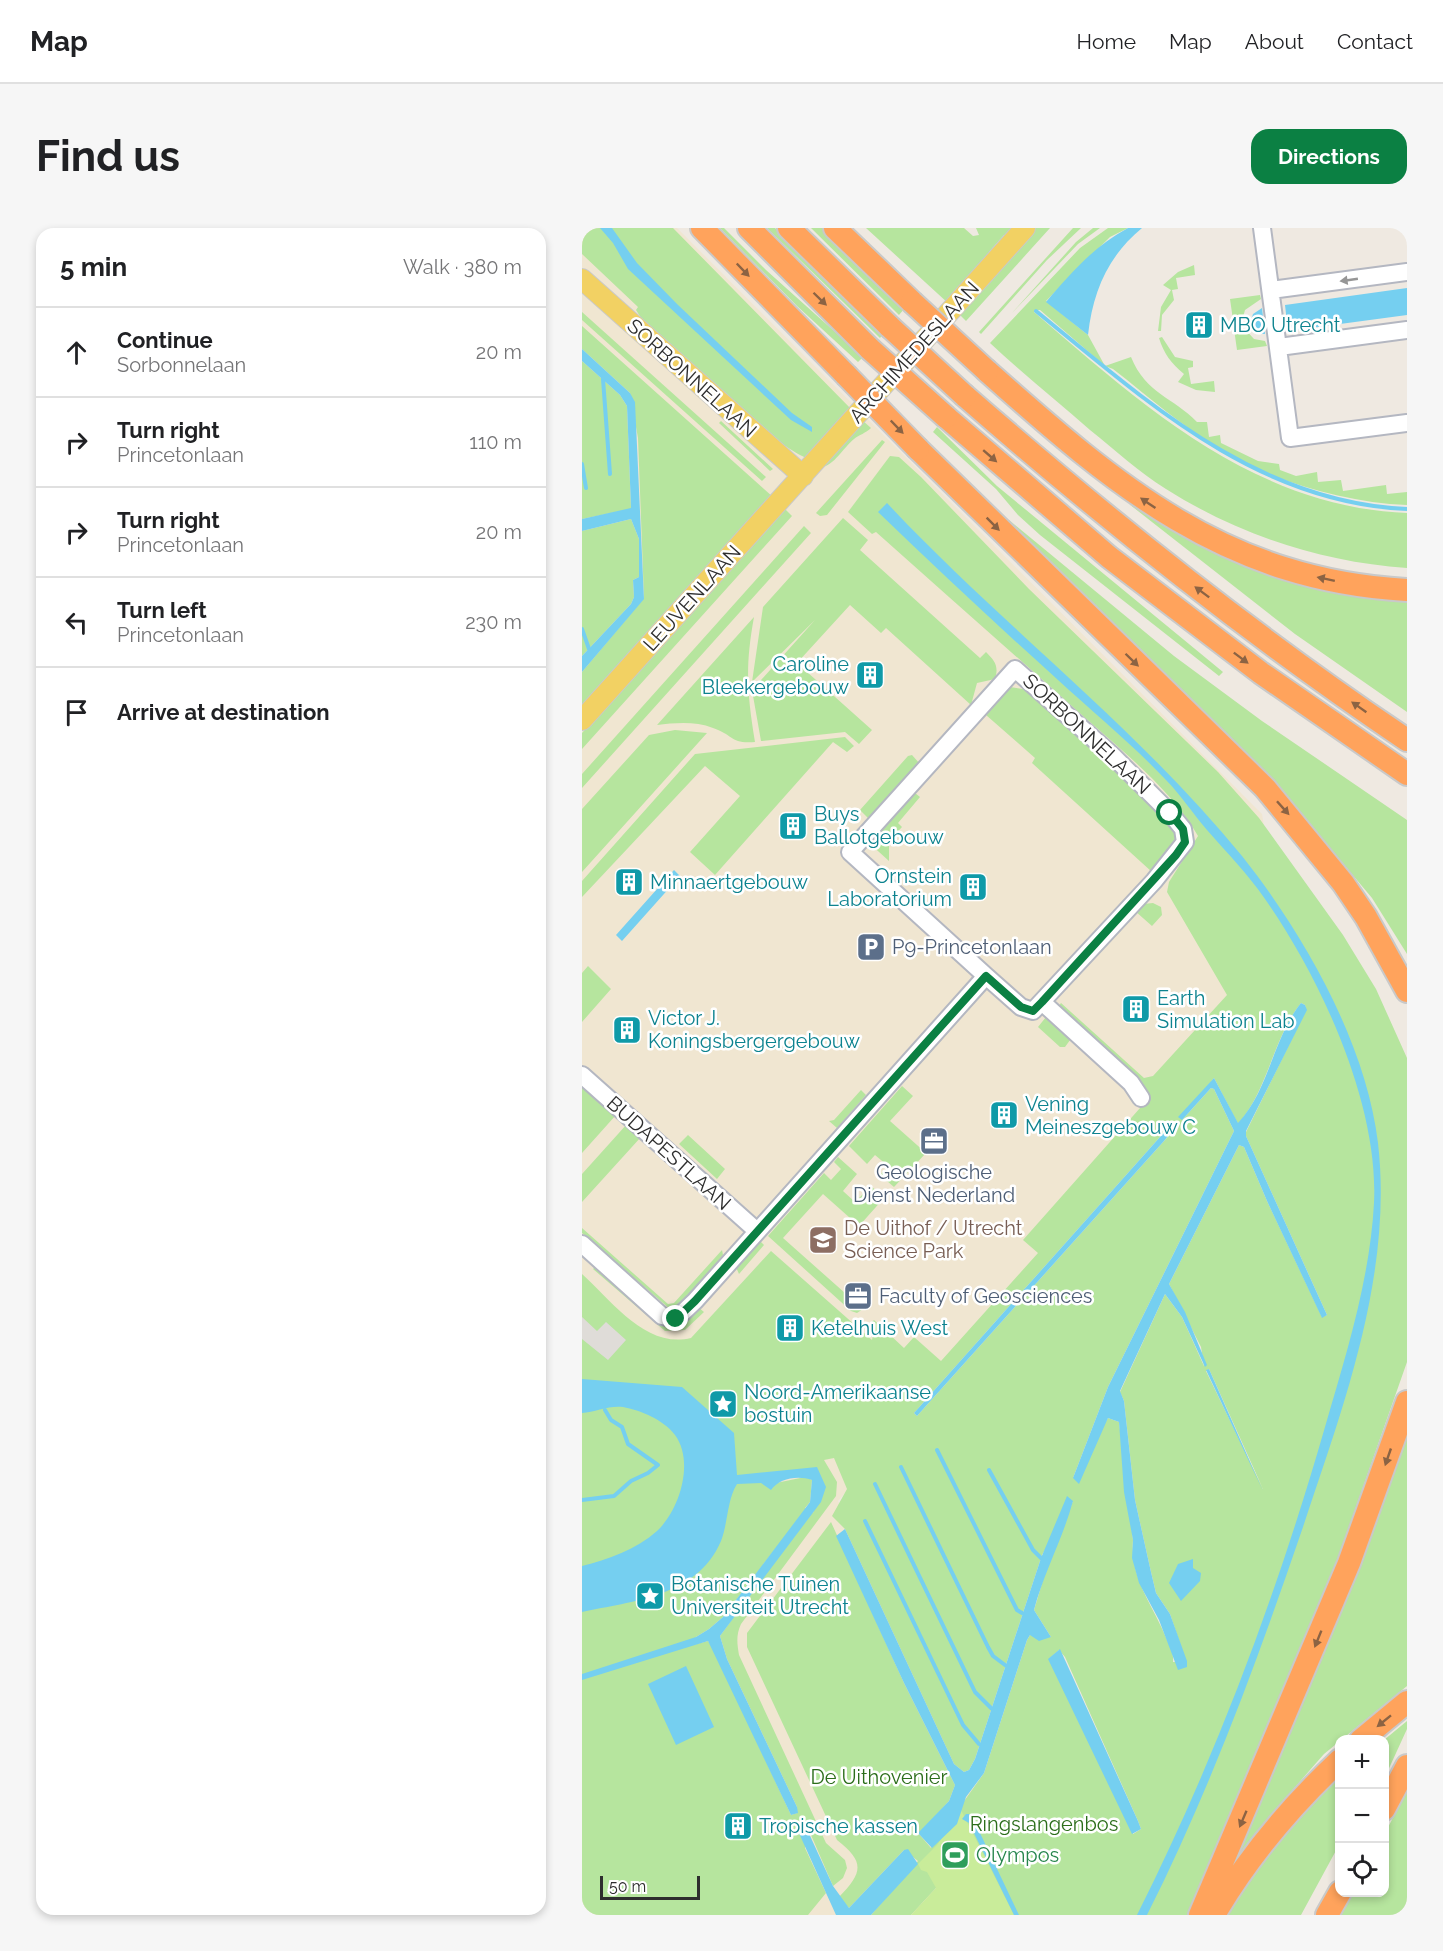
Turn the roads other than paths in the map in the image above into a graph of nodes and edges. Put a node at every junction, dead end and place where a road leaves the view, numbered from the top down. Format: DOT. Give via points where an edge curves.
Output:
graph roads {
  1 [pos="702,228"];
  2 [pos="749,228"];
  3 [pos="789,228"];
  4 [pos="835,228"];
  5 [pos="1025,228"];
  6 [pos="1262,228"];
  7 [pos="1407,272"];
  8 [pos="582,279"];
  9 [pos="1271,290"];
  10 [pos="1407,330"];
  11 [pos="1279,347"];
  12 [pos="1407,423"];
  13 [pos="803,476"];
  14 [pos="1407,588"];
  15 [pos="582,720"];
  16 [pos="1407,740"];
  17 [pos="1407,774"];
  18 [pos="986,976"];
  19 [pos="1407,991"];
  20 [pos="1042,1002"];
  21 [pos="582,1075"];
  22 [pos="1141,1098"];
  23 [pos="757,1231"];
  24 [pos="582,1244"];
  25 [pos="1407,1402"];
  26 [pos="1407,1702"];
  27 [pos="1367,1735"];
  28 [pos="1335,1765"];
  29 [pos="1407,1766"];
  30 [pos="1389,1800"];
  31 [pos="1337,1897"];
  32 [pos="1200,1915"];
  33 [pos="1214,1915"];
  34 [pos="1327,1915"];
  1 -- 19 [label="highway, one-way, bridge" via="918,449 1265,788 1343,883"];
  2 -- 17 [label="highway, one-way, bridge" via="870,349 1118,563 1261,673"];
  16 -- 3 [label="highway, one-way, bridge" via="1262,638 1058,477 890,327"];
  14 -- 4 [label="highway, one-way, bridge" via="1345,584 1282,568 1240,553 1176,521 1096,465 987,371"];
  5 -- 13 [label="main road, ARCHIMEDESLAAN"];
  6 -- 9 [label="street"];
  7 -- 9 [label="street, one-way"];
  8 -- 13 [label="main road, SORBONNELAAN"];
  9 -- 11 [label="street"];
  10 -- 11 [label="street"];
  11 -- 12 [label="street" via="1290,438"];
  13 -- 15 [label="main road, LEUVENLAAN"];
  18 -- 20 [label="street" via="1021,1007 1033,1011"];
  18 -- 20 [label="street, SORBONNELAAN" via="850,852 1015,669 1170,813 1183,829 1185,842"];
  18 -- 23 [label="street"];
  20 -- 22 [label="street" via="1116,1069"];
  21 -- 23 [label="street, BUDAPESTLAAN"];
  23 -- 24 [label="street" via="681,1315 669,1319"];
  25 -- 32 [label="highway, one-way" via="1345,1574"];
  26 -- 27 [label="highway, one-way"];
  28 -- 33 [label="highway" via="1266,1839"];
  29 -- 30 [label="highway"];
  31 -- 34 [label="highway"];
}
